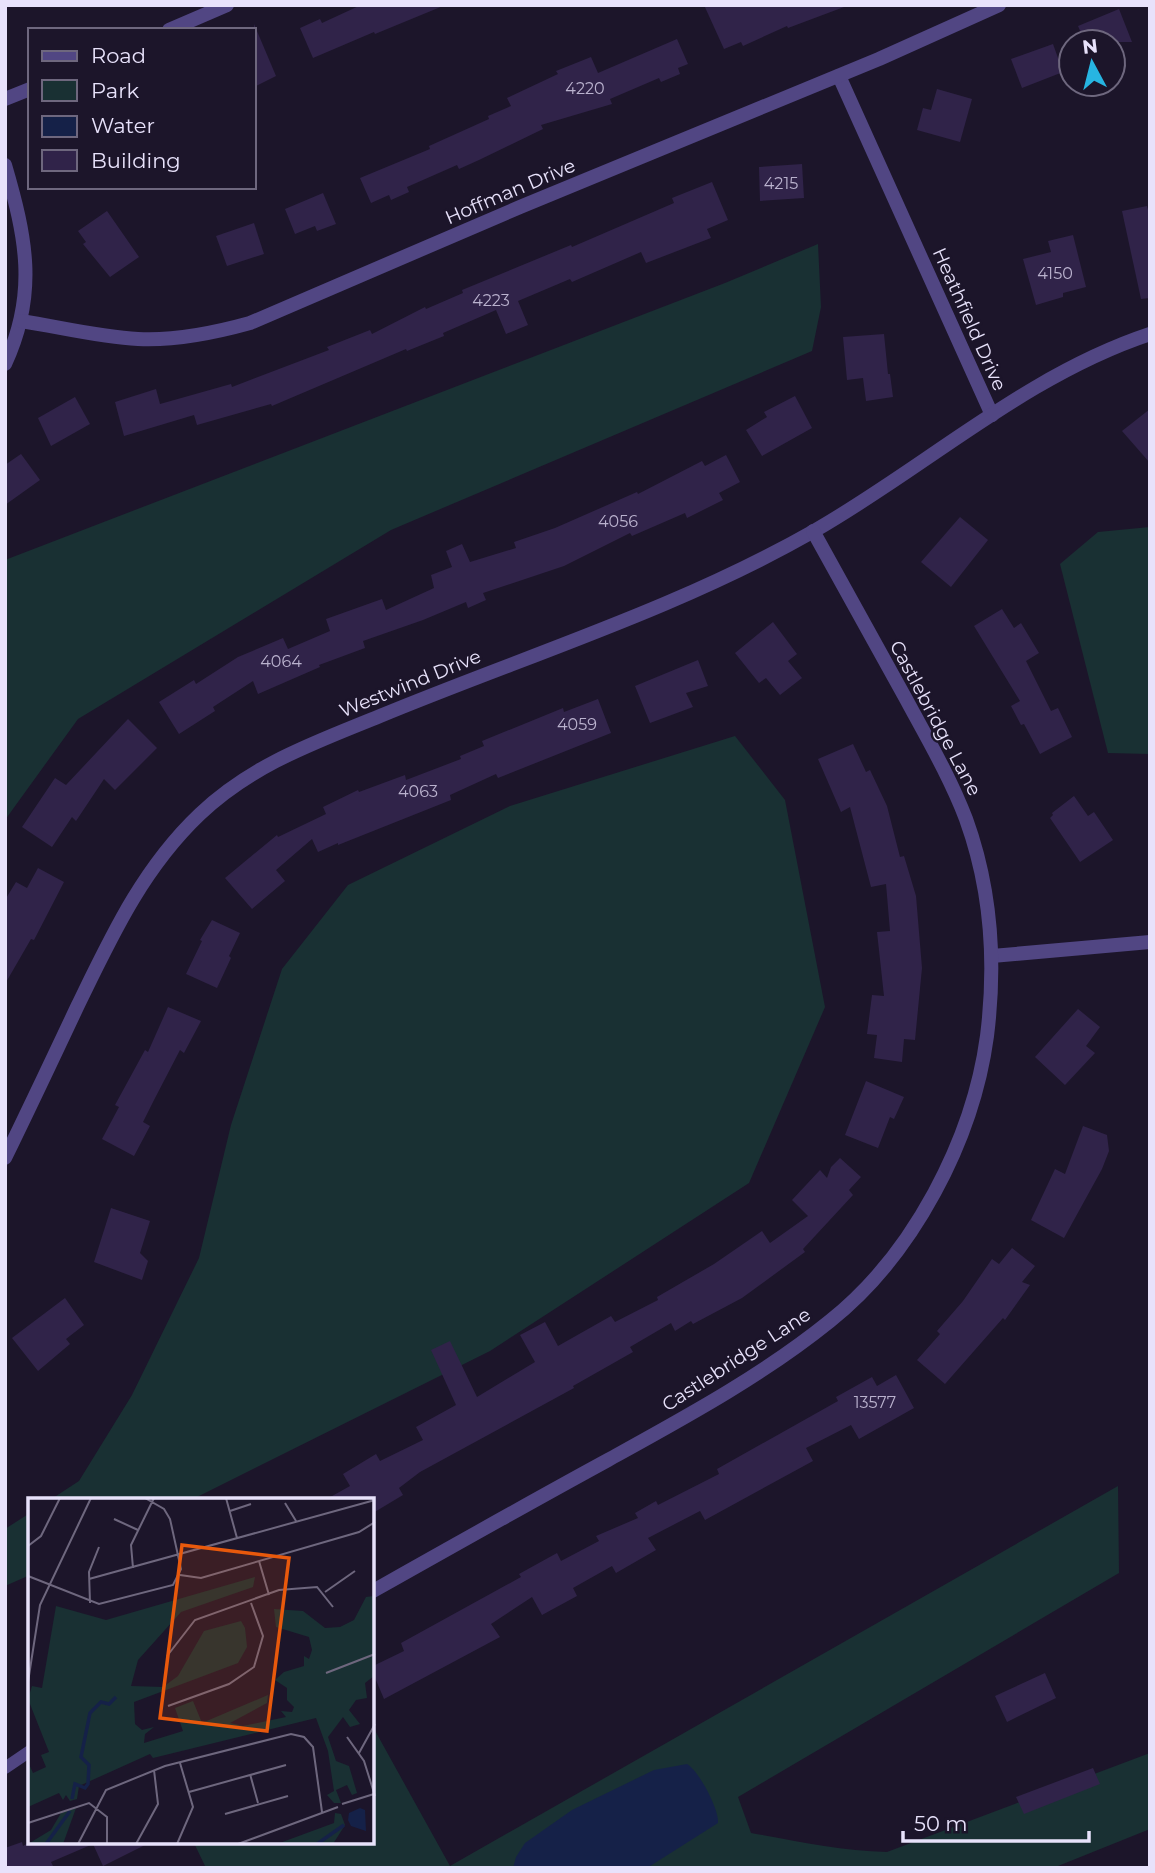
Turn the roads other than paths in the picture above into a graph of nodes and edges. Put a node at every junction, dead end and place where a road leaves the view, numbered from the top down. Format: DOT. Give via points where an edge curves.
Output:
graph roads {
  1 [pos="227,5"];
  2 [pos="999,5"];
  3 [pos="174,28"];
  4 [pos="839,76"];
  5 [pos="28,90"];
  6 [pos="5,99"];
  7 [pos="5,164"];
  8 [pos="21,321"];
  9 [pos="1150,334"];
  10 [pos="5,364"];
  11 [pos="992,415"];
  12 [pos="813,531"];
  13 [pos="1150,942"];
  14 [pos="992,956"];
  15 [pos="5,1158"];
  16 [pos="374,1590"];
  17 [pos="28,1752"];
  18 [pos="5,1768"];
  1 -- 3 [label="street"];
  2 -- 4 [label="street, Hoffman Drive"];
  4 -- 8 [label="street, Hoffman Drive" via="250,323 182,338 139,339"];
  4 -- 11 [label="street, Heathfield Drive"];
  5 -- 6 [label="street"];
  7 -- 8 [label="street" via="26,257"];
  8 -- 10 [label="street"];
  9 -- 11 [label="street, Heathfield Drive" via="1098,353"];
  11 -- 12 [label="street, Westwind Drive"];
  12 -- 14 [label="street, Castlebridge Lane" via="946,773 967,820 981,870"];
  12 -- 15 [label="street, Westwind Drive" via="741,570 632,617 279,757 238,783 201,812 140,885"];
  13 -- 14 [label="street"];
  14 -- 16 [label="street, Castlebridge Lane" via="983,1065 961,1134 930,1202 866,1287 832,1320 698,1410"];
  17 -- 18 [label="lane"];
}
